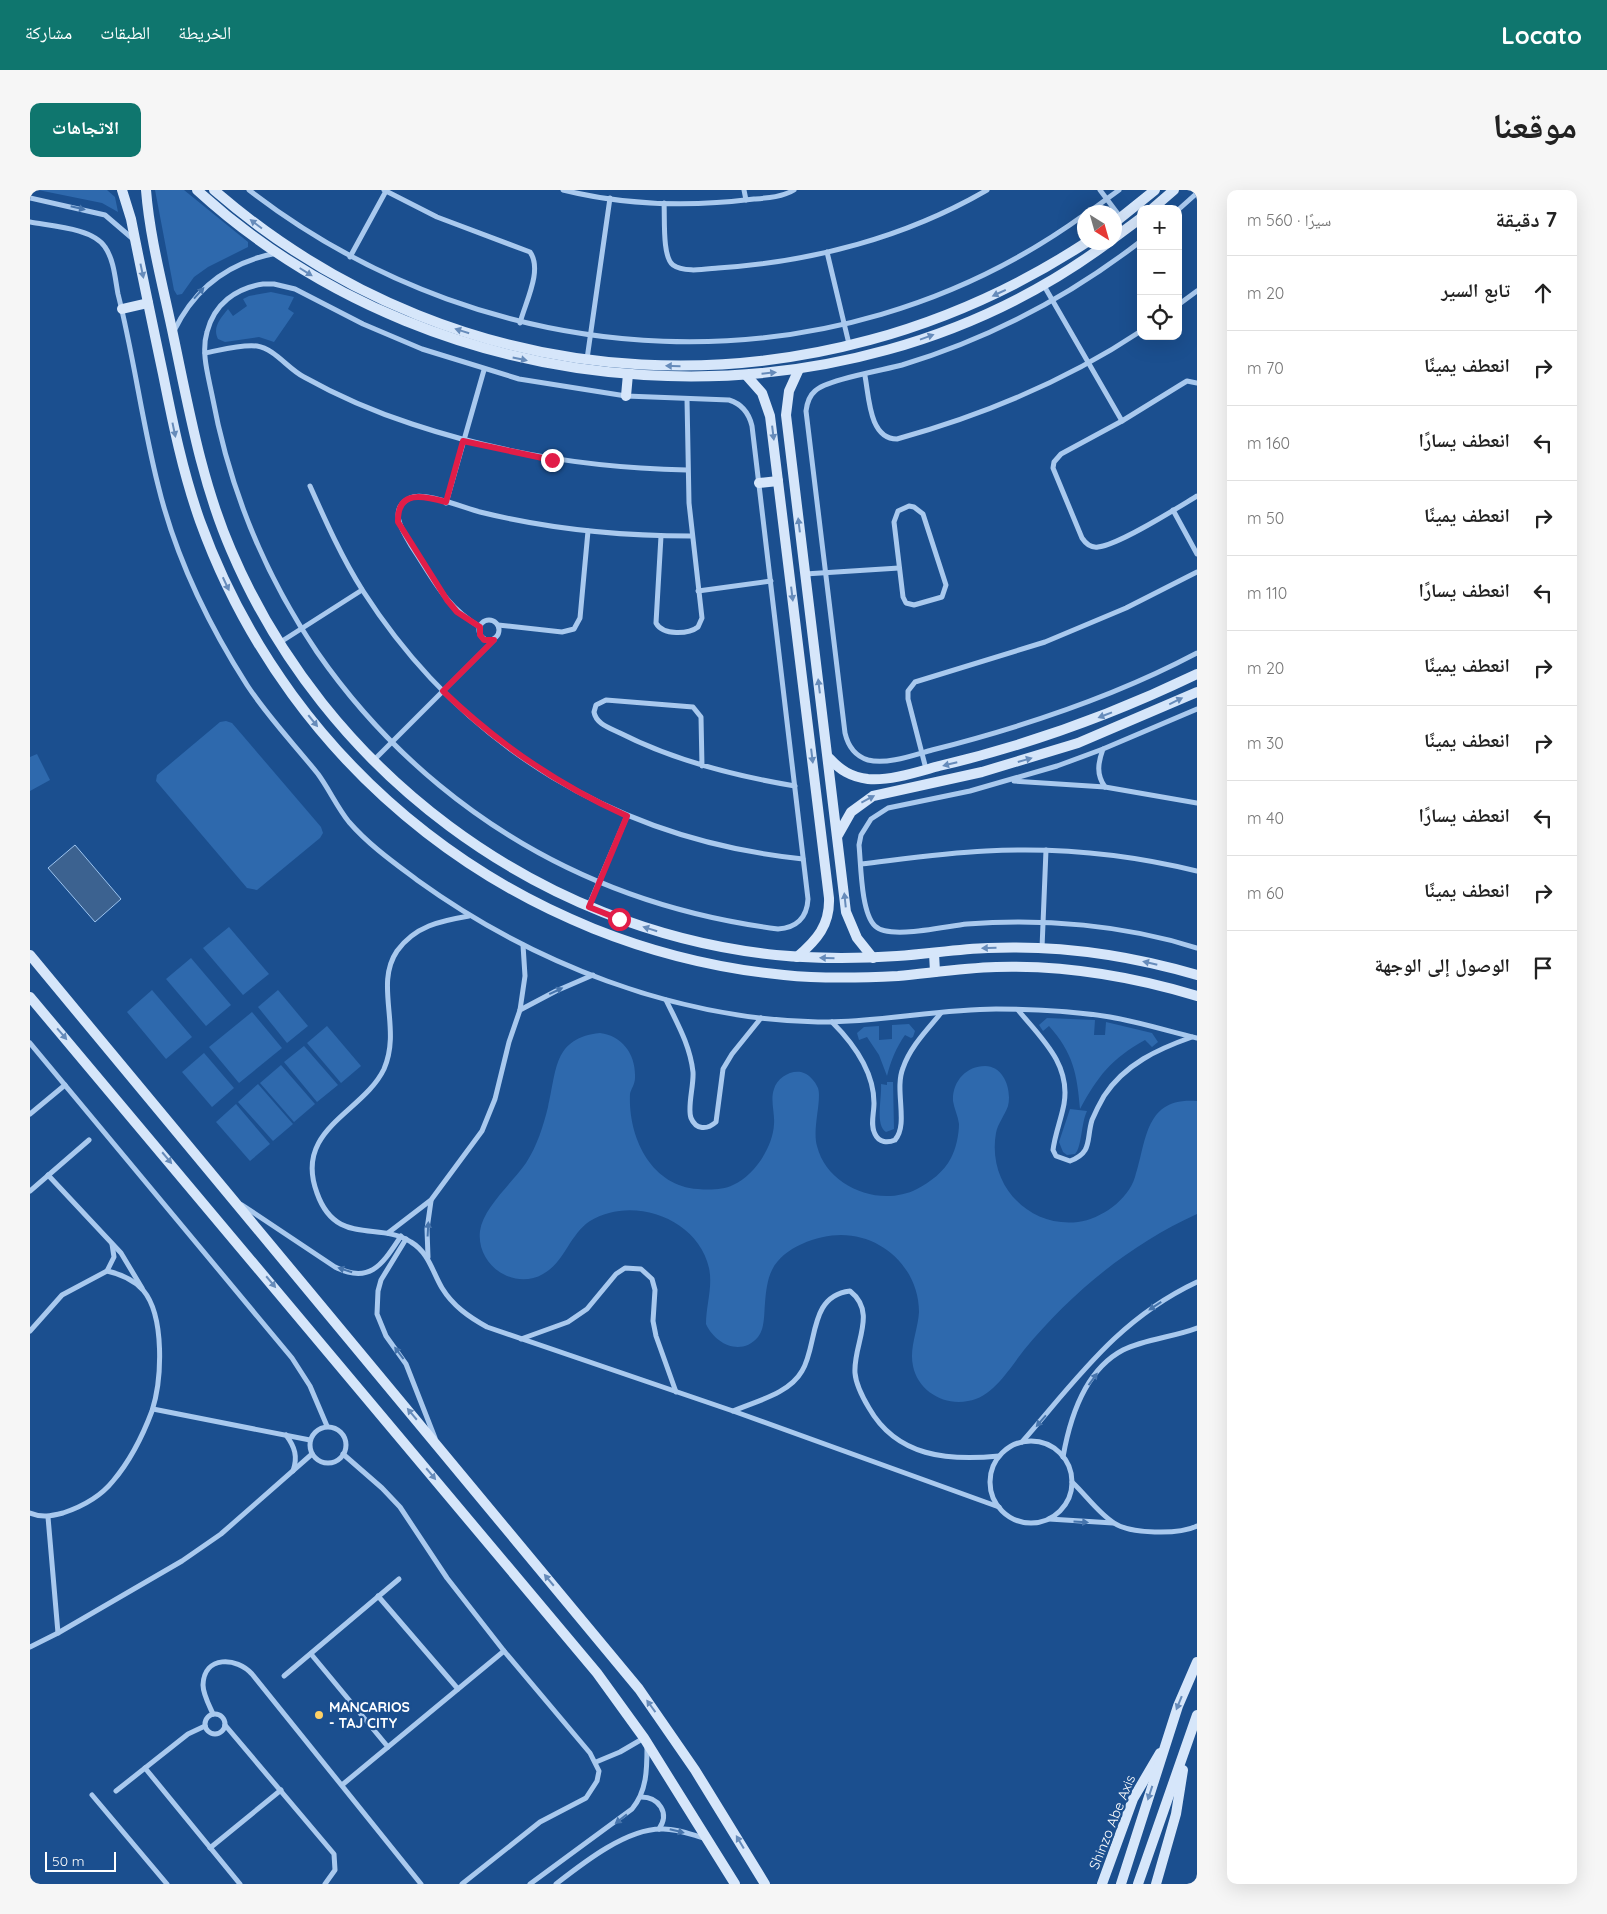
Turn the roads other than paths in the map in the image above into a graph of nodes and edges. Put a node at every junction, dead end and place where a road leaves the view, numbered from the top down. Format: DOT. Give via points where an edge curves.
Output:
graph roads {
  1 [pos="122,190"];
  2 [pos="146,190"];
  3 [pos="197,190"];
  4 [pos="214,190"];
  5 [pos="249,190"];
  6 [pos="385,190"];
  7 [pos="563,190"];
  8 [pos="744,190"];
  9 [pos="794,190"];
  10 [pos="987,190"];
  11 [pos="1100,190"];
  12 [pos="1119,190"];
  13 [pos="1155,190"];
  14 [pos="1174,190"];
  15 [pos="1197,193"];
  16 [pos="30,198"];
  17 [pos="610,198"];
  18 [pos="1107,199"];
  19 [pos="746,200"];
  20 [pos="664,203"];
  21 [pos="1098,205"];
  22 [pos="1110,205"];
  23 [pos="1157,205"];
  24 [pos="1182,206"];
  25 [pos="1122,217"];
  26 [pos="1077,220"];
  27 [pos="1137,221"];
  28 [pos="30,222"];
  29 [pos="1122,232"];
  30 [pos="135,241"];
  31 [pos="1137,244"];
  32 [pos="1077,248"];
  33 [pos="1096,250"];
  34 [pos="827,252"];
  35 [pos="277,253"];
  36 [pos="350,257"];
  37 [pos="1043,284"];
  38 [pos="1197,291"];
  39 [pos="1052,300"];
  40 [pos="1182,302"];
  41 [pos="148,304"];
  42 [pos="122,309"];
  43 [pos="520,323"];
  44 [pos="844,324"];
  45 [pos="1137,333"];
  46 [pos="173,334"];
  47 [pos="590,336"];
  48 [pos="850,347"];
  49 [pos="205,353"];
  50 [pos="586,360"];
  51 [pos="1088,363"];
  52 [pos="799,369"];
  53 [pos="484,370"];
  54 [pos="628,374"];
  55 [pos="746,375"];
  56 [pos="865,376"];
  57 [pos="1197,383"];
  58 [pos="626,396"];
  59 [pos="687,399"];
  60 [pos="1122,421"];
  61 [pos="463,441"];
  62 [pos="687,470"];
  63 [pos="778,480"];
  64 [pos="759,483"];
  65 [pos="310,486"];
  66 [pos="1197,496"];
  67 [pos="446,502"];
  68 [pos="1173,510"];
  69 [pos="588,531"];
  70 [pos="661,536"];
  71 [pos="691,536"];
  72 [pos="1197,554"];
  73 [pos="899,568"];
  74 [pos="1197,572"];
  75 [pos="826,573"];
  76 [pos="805,574"];
  77 [pos="770,581"];
  78 [pos="362,590"];
  79 [pos="698,591"];
  80 [pos="498,625"];
  81 [pos="480,627"];
  82 [pos="301,628"];
  83 [pos="494,640"];
  84 [pos="282,647"];
  85 [pos="1197,653"];
  86 [pos="269,661"];
  87 [pos="1197,674"];
  88 [pos="443,691"];
  89 [pos="1197,692"];
  90 [pos="1197,709"];
  91 [pos="392,742"];
  92 [pos="1104,749"];
  93 [pos="922,753"];
  94 [pos="828,758"];
  95 [pos="373,761"];
  96 [pos="702,766"];
  97 [pos="926,770"];
  98 [pos="1008,781"];
  99 [pos="795,786"];
  100 [pos="1105,787"];
  101 [pos="1197,803"];
  102 [pos="627,816"];
  103 [pos="838,836"];
  104 [pos="1046,850"];
  105 [pos="803,859"];
  106 [pos="861,864"];
  107 [pos="1197,871"];
  108 [pos="599,882"];
  109 [pos="589,907"];
  110 [pos="470,916"];
  111 [pos="1043,923"];
  112 [pos="682,938"];
  113 [pos="523,945"];
  114 [pos="1042,948"];
  115 [pos="1197,948"];
  116 [pos="934,952"];
  117 [pos="30,955"];
  118 [pos="797,956"];
  119 [pos="678,957"];
  120 [pos="873,958"];
  121 [pos="935,972"];
  122 [pos="593,975"];
  123 [pos="1197,975"];
  124 [pos="1197,996"];
  125 [pos="30,997"];
  126 [pos="666,1000"];
  127 [pos="34,1006"];
  128 [pos="520,1010"];
  129 [pos="1018,1010"];
  130 [pos="942,1013"];
  131 [pos="761,1018"];
  132 [pos="832,1022"];
  133 [pos="1195,1038"];
  134 [pos="30,1043"];
  135 [pos="65,1085"];
  136 [pos="30,1114"];
  137 [pos="89,1140"];
  138 [pos="48,1175"];
  139 [pos="30,1191"];
  140 [pos="431,1200"];
  141 [pos="236,1201"];
  142 [pos="388,1233"];
  143 [pos="403,1238"];
  144 [pos="112,1243"];
  145 [pos="428,1258"];
  146 [pos="376,1269"];
  147 [pos="106,1271"];
  148 [pos="383,1274"];
  149 [pos="1197,1282"];
  150 [pos="144,1291"];
  151 [pos="1197,1328"];
  152 [pos="30,1331"];
  153 [pos="520,1340"];
  154 [pos="676,1392"];
  155 [pos="152,1409"];
  156 [pos="733,1411"];
  157 [pos="327,1426"];
  158 [pos="286,1435"];
  159 [pos="310,1440"];
  160 [pos="1022,1442"];
  161 [pos="438,1446"];
  162 [pos="312,1454"];
  163 [pos="343,1454"];
  164 [pos="999,1456"];
  165 [pos="1063,1457"];
  166 [pos="292,1473"];
  167 [pos="1072,1482"];
  168 [pos="999,1507"];
  169 [pos="30,1513"];
  170 [pos="48,1517"];
  171 [pos="1048,1519"];
  172 [pos="1113,1523"];
  173 [pos="1197,1526"];
  174 [pos="399,1579"];
  175 [pos="378,1596"];
  176 [pos="58,1634"];
  177 [pos="30,1647"];
  178 [pos="504,1650"];
  179 [pos="311,1654"];
  180 [pos="1197,1662"];
  181 [pos="284,1676"];
  182 [pos="458,1689"];
  183 [pos="213,1714"];
  184 [pos="1197,1715"];
  185 [pos="225,1724"];
  186 [pos="205,1726"];
  187 [pos="645,1741"];
  188 [pos="1165,1746"];
  189 [pos="388,1747"];
  190 [pos="1184,1754"];
  191 [pos="596,1762"];
  192 [pos="145,1768"];
  193 [pos="342,1785"];
  194 [pos="281,1790"];
  195 [pos="116,1791"];
  196 [pos="92,1795"];
  197 [pos="641,1797"];
  198 [pos="659,1829"];
  199 [pos="708,1840"];
  200 [pos="210,1848"];
  201 [pos="167,1884"];
  202 [pos="240,1884"];
  203 [pos="325,1884"];
  204 [pos="421,1884"];
  205 [pos="462,1884"];
  206 [pos="530,1884"];
  207 [pos="556,1884"];
  208 [pos="735,1884"];
  209 [pos="765,1884"];
  210 [pos="1102,1884"];
  211 [pos="1122,1884"];
  212 [pos="1138,1884"];
  213 [pos="1156,1884"];
  1 -- 30 [label="street"];
  2 -- 46 [label="street"];
  3 -- 35 [label="street" via="231,220"];
  50 -- 4 [label="street, one-way" via="482,337 373,295 295,251"];
  5 -- 36 [label="street" via="282,215"];
  6 -- 36 [label="street"];
  6 -- 43 [label="street" via="464,228 530,252 535,270"];
  7 -- 17 [label="street"];
  8 -- 19 [label="street"];
  9 -- 19 [label="street"];
  10 -- 34 [label="street" via="921,222"];
  11 -- 18 [label="street"];
  12 -- 18 [label="street"];
  13 -- 25 [label="street"];
  14 -- 23 [label="street"];
  15 -- 24 [label="street"];
  16 -- 30 [label="street, one-way" via="105,215"];
  17 -- 20 [label="street"];
  17 -- 47 [label="street"];
  18 -- 21 [label="street"];
  18 -- 22 [label="street"];
  19 -- 20 [label="street"];
  20 -- 34 [label="street" via="667,257 682,269 750,265"];
  26 -- 44 [label="street" via="1038,246 963,284"];
  27 -- 29 [label="street"];
  28 -- 42 [label="street" via="90,234 101,241 110,258"];
  30 -- 41 [label="street, one-way"];
  31 -- 39 [label="street"];
  32 -- 48 [label="street, one-way" via="1019,283 972,306 900,333"];
  33 -- 37 [label="street"];
  34 -- 44 [label="street"];
  46 -- 35 [label="street, one-way" via="190,304 213,279 243,262"];
  35 -- 54 [label="street, one-way" via="349,296 425,330 497,353 545,364"];
  36 -- 43 [label="street" via="433,296"];
  37 -- 39 [label="street"];
  52 -- 37 [label="street, one-way" via="883,351 925,338 997,308"];
  38 -- 40 [label="street"];
  39 -- 51 [label="street"];
  39 -- 56 [label="street" via="957,345"];
  41 -- 42 [label="street"];
  41 -- 86 [label="street, one-way" via="177,445 191,496 219,569"];
  42 -- 110 [label="street" via="165,510 186,569 229,656 264,710 317,773 357,830 392,861"];
  43 -- 47 [label="street"];
  44 -- 47 [label="street" via="718,341 649,341"];
  44 -- 48 [label="street"];
  45 -- 51 [label="street"];
  46 -- 84 [label="street" via="196,444 211,496 240,572"];
  47 -- 50 [label="street"];
  48 -- 50 [label="street, one-way" via="797,357 727,364 639,365"];
  49 -- 53 [label="street" via="207,331 224,302 242,290 274,284 295,289 392,337"];
  49 -- 61 [label="street" via="248,346 264,348 297,374 356,403"];
  49 -- 82 [label="street" via="216,417 243,511"];
  51 -- 56 [label="street" via="976,415 897,439 887,438 878,431"];
  51 -- 60 [label="street"];
  55 -- 52 [label="street, one-way"];
  76 -- 52 [label="street, one-way" via="786,415 788,391"];
  53 -- 58 [label="street" via="554,386"];
  53 -- 61 [label="street"];
  54 -- 55 [label="street"];
  54 -- 58 [label="street"];
  55 -- 63 [label="street, one-way" via="755,383 767,404"];
  56 -- 75 [label="street" via="821,386 807,403"];
  57 -- 60 [label="street" via="1187,381"];
  58 -- 59 [label="street"];
  59 -- 62 [label="street"];
  59 -- 64 [label="street" via="729,400 742,406 751,419"];
  60 -- 68 [label="street" via="1061,454 1054,462 1053,473 1082,538 1090,546 1101,546"];
  61 -- 62 [label="street" via="552,460"];
  61 -- 67 [label="street"];
  62 -- 71 [label="street"];
  63 -- 64 [label="street"];
  63 -- 118 [label="street, one-way" via="829,898 823,930"];
  64 -- 77 [label="street"];
  65 -- 78 [label="street"];
  66 -- 68 [label="street"];
  67 -- 69 [label="street" via="516,520"];
  67 -- 81 [label="street" via="424,496 410,498 400,508 398,522 447,600 457,612"];
  68 -- 72 [label="street"];
  69 -- 70 [label="street"];
  69 -- 80 [label="street" via="580,618 574,629 562,632"];
  70 -- 71 [label="street"];
  70 -- 79 [label="street" via="658,627 665,631 689,632 698,627 702,618"];
  71 -- 79 [label="street"];
  73 -- 73 [label="street" via="906,603 914,605 945,594 946,586 923,514 914,507 903,507 895,516"];
  73 -- 75 [label="street"];
  74 -- 93 [label="street" via="1126,608 1045,642 915,682 908,695"];
  75 -- 76 [label="street"];
  75 -- 93 [label="street" via="848,742 853,751 870,761"];
  94 -- 76 [label="street, one-way"];
  77 -- 79 [label="street"];
  77 -- 99 [label="street"];
  78 -- 82 [label="street"];
  78 -- 88 [label="street" via="414,660"];
  80 -- 81 [label="street" via="489,620"];
  80 -- 83 [label="street" via="499,633"];
  81 -- 83 [label="street" via="482,638"];
  82 -- 84 [label="street"];
  82 -- 91 [label="street" via="347,691"];
  83 -- 88 [label="street"];
  84 -- 86 [label="street"];
  84 -- 95 [label="street" via="323,705"];
  85 -- 93 [label="street" via="1076,706 978,739"];
  86 -- 119 [label="street, one-way" via="339,752 386,799 444,846 506,887 564,917 607,935"];
  87 -- 97 [label="street, one-way" via="1069,729"];
  88 -- 91 [label="street"];
  88 -- 102 [label="street" via="470,717 529,763 593,801"];
  103 -- 89 [label="street, one-way" via="851,812 873,796 982,772 1078,743"];
  90 -- 92 [label="street"];
  91 -- 95 [label="street"];
  91 -- 108 [label="street" via="438,784 488,822 542,855"];
  92 -- 98 [label="street"];
  92 -- 100 [label="street" via="1098,765"];
  93 -- 97 [label="street"];
  94 -- 97 [label="street" via="847,773 870,779"];
  94 -- 103 [label="street"];
  95 -- 109 [label="street" via="428,811 482,850 521,874"];
  96 -- 96 [label="street" via="599,722 594,716 596,705 606,700 693,707 701,717"];
  96 -- 99 [label="street"];
  98 -- 100 [label="street"];
  98 -- 106 [label="street" via="879,812 871,818 861,835"];
  99 -- 105 [label="street"];
  100 -- 101 [label="street"];
  102 -- 105 [label="street" via="714,845"];
  102 -- 108 [label="street"];
  120 -- 103 [label="street, one-way" via="857,938 849,921"];
  104 -- 106 [label="street" via="977,851"];
  104 -- 107 [label="street" via="1114,856"];
  104 -- 111 [label="street"];
  105 -- 108 [label="street" via="808,907 800,921 786,928 752,926 700,915 649,901"];
  106 -- 111 [label="street" via="866,913 874,926 888,933 969,924"];
  108 -- 109 [label="street"];
  112 -- 109 [label="street, one-way"];
  110 -- 113 [label="street"];
  110 -- 142 [label="street" via="445,920 418,930 396,954 387,985 392,1038 384,1069 368,1092 327,1130 314,1156 316,1193 336,1221 360,1231"];
  111 -- 114 [label="street"];
  111 -- 115 [label="street" via="1141,934"];
  112 -- 118 [label="street" via="728,948"];
  112 -- 119 [label="street"];
  113 -- 122 [label="street"];
  113 -- 128 [label="street" via="525,976"];
  114 -- 116 [label="street, one-way"];
  123 -- 114 [label="street, one-way" via="1109,955"];
  116 -- 120 [label="street"];
  116 -- 121 [label="street"];
  117 -- 141 [label="street"];
  120 -- 118 [label="street, one-way"];
  119 -- 121 [label="street" via="788,975 861,978"];
  121 -- 124 [label="street" via="990,967 1062,968 1133,978"];
  122 -- 126 [label="street"];
  128 -- 122 [label="street, one-way"];
  125 -- 127 [label="street"];
  126 -- 131 [label="street"];
  126 -- 131 [label="street" via="691,1057 694,1088 690,1113 702,1128 716,1122 723,1069"];
  127 -- 187 [label="street, one-way" via="581,1652"];
  128 -- 140 [label="street" via="508,1042 495,1099 482,1131"];
  129 -- 130 [label="street"];
  129 -- 133 [label="street" via="1112,1017"];
  129 -- 133 [label="street" via="1061,1068 1066,1086 1053,1150 1056,1156 1070,1161 1081,1157 1087,1149 1092,1120 1100,1104 1126,1071 1152,1053"];
  130 -- 132 [label="street"];
  130 -- 132 [label="street" via="902,1068 898,1086 901,1128 895,1140 889,1142 874,1134 873,1084 866,1068"];
  131 -- 132 [label="street"];
  134 -- 135 [label="street"];
  135 -- 136 [label="street"];
  135 -- 157 [label="street" via="292,1358 310,1386"];
  137 -- 138 [label="street"];
  138 -- 139 [label="street"];
  138 -- 144 [label="street"];
  140 -- 142 [label="street"];
  145 -- 140 [label="street, one-way"];
  146 -- 141 [label="street, one-way" via="356,1273 342,1270"];
  161 -- 141 [label="street, one-way"];
  142 -- 143 [label="street"];
  143 -- 145 [label="street"];
  143 -- 146 [label="street"];
  143 -- 148 [label="street"];
  144 -- 147 [label="street" via="114,1257"];
  144 -- 150 [label="street" via="130,1264"];
  145 -- 153 [label="street" via="455,1306 487,1327"];
  146 -- 148 [label="street"];
  147 -- 150 [label="street" via="121,1274"];
  147 -- 152 [label="street" via="62,1294"];
  161 -- 148 [label="street, one-way" via="406,1364 380,1325 376,1302"];
  149 -- 160 [label="street, one-way" via="1151,1308 1107,1345"];
  150 -- 155 [label="street" via="152,1306 159,1344 159,1374"];
  165 -- 151 [label="street, one-way" via="1075,1411 1104,1364 1123,1350"];
  153 -- 154 [label="street"];
  153 -- 154 [label="street" via="568,1322 588,1308 624,1268 641,1268 652,1279 656,1336"];
  154 -- 156 [label="street"];
  155 -- 158 [label="street"];
  155 -- 170 [label="street" via="143,1433 113,1481 87,1502"];
  156 -- 164 [label="street" via="791,1385 803,1371 817,1320 825,1304 833,1296 850,1292 862,1306 864,1318 855,1374 863,1397 888,1434 925,1453 941,1457 971,1459"];
  156 -- 168 [label="street"];
  157 -- 159 [label="street" via="320,1428"];
  157 -- 163 [label="street" via="341,1432 345,1439"];
  158 -- 159 [label="street"];
  158 -- 166 [label="street" via="296,1453"];
  159 -- 162 [label="street"];
  160 -- 164 [label="street"];
  160 -- 165 [label="street" via="1041,1442"];
  209 -- 161 [label="street, one-way" via="695,1770 639,1689"];
  162 -- 163 [label="street" via="324,1462 338,1460"];
  162 -- 166 [label="street"];
  163 -- 178 [label="street" via="400,1507 442,1571"];
  164 -- 168 [label="street" via="990,1482"];
  165 -- 167 [label="street"];
  166 -- 176 [label="street" via="221,1534 182,1561"];
  167 -- 171 [label="street" via="1063,1508"];
  167 -- 172 [label="street"];
  168 -- 171 [label="street" via="1022,1522"];
  169 -- 170 [label="street"];
  170 -- 176 [label="street"];
  171 -- 172 [label="street, one-way"];
  172 -- 173 [label="street" via="1156,1532"];
  174 -- 175 [label="street"];
  175 -- 179 [label="street"];
  175 -- 182 [label="street"];
  176 -- 177 [label="street"];
  178 -- 182 [label="street"];
  178 -- 191 [label="street"];
  179 -- 181 [label="street"];
  179 -- 189 [label="street"];
  180 -- 188 [label="street, Shinzo Abe Axis, one-way"];
  182 -- 189 [label="street"];
  183 -- 185 [label="street" via="222,1716"];
  183 -- 186 [label="street"];
  183 -- 193 [label="street" via="203,1684 208,1670 227,1661 242,1665"];
  184 -- 190 [label="street"];
  185 -- 186 [label="street" via="216,1734 207,1731"];
  185 -- 194 [label="street"];
  186 -- 192 [label="street" via="188,1734"];
  187 -- 191 [label="street"];
  187 -- 197 [label="street" via="646,1780"];
  187 -- 199 [label="street"];
  188 -- 210 [label="street, Shinzo Abe Axis" via="1133,1799"];
  188 -- 211 [label="street, Shinzo Abe Axis, one-way"];
  189 -- 193 [label="street"];
  190 -- 212 [label="street"];
  190 -- 213 [label="street" via="1176,1814"];
  191 -- 205 [label="street" via="598,1781 586,1798 532,1827"];
  192 -- 195 [label="street"];
  192 -- 200 [label="street"];
  193 -- 204 [label="street"];
  194 -- 200 [label="street"];
  194 -- 203 [label="street" via="334,1854 335,1870"];
  196 -- 201 [label="street"];
  197 -- 198 [label="street" via="660,1804 664,1817"];
  197 -- 206 [label="street, one-way" via="621,1818"];
  198 -- 199 [label="street, one-way"];
  198 -- 207 [label="street" via="641,1832 618,1842"];
  199 -- 208 [label="street"];
  200 -- 202 [label="street"];
}
